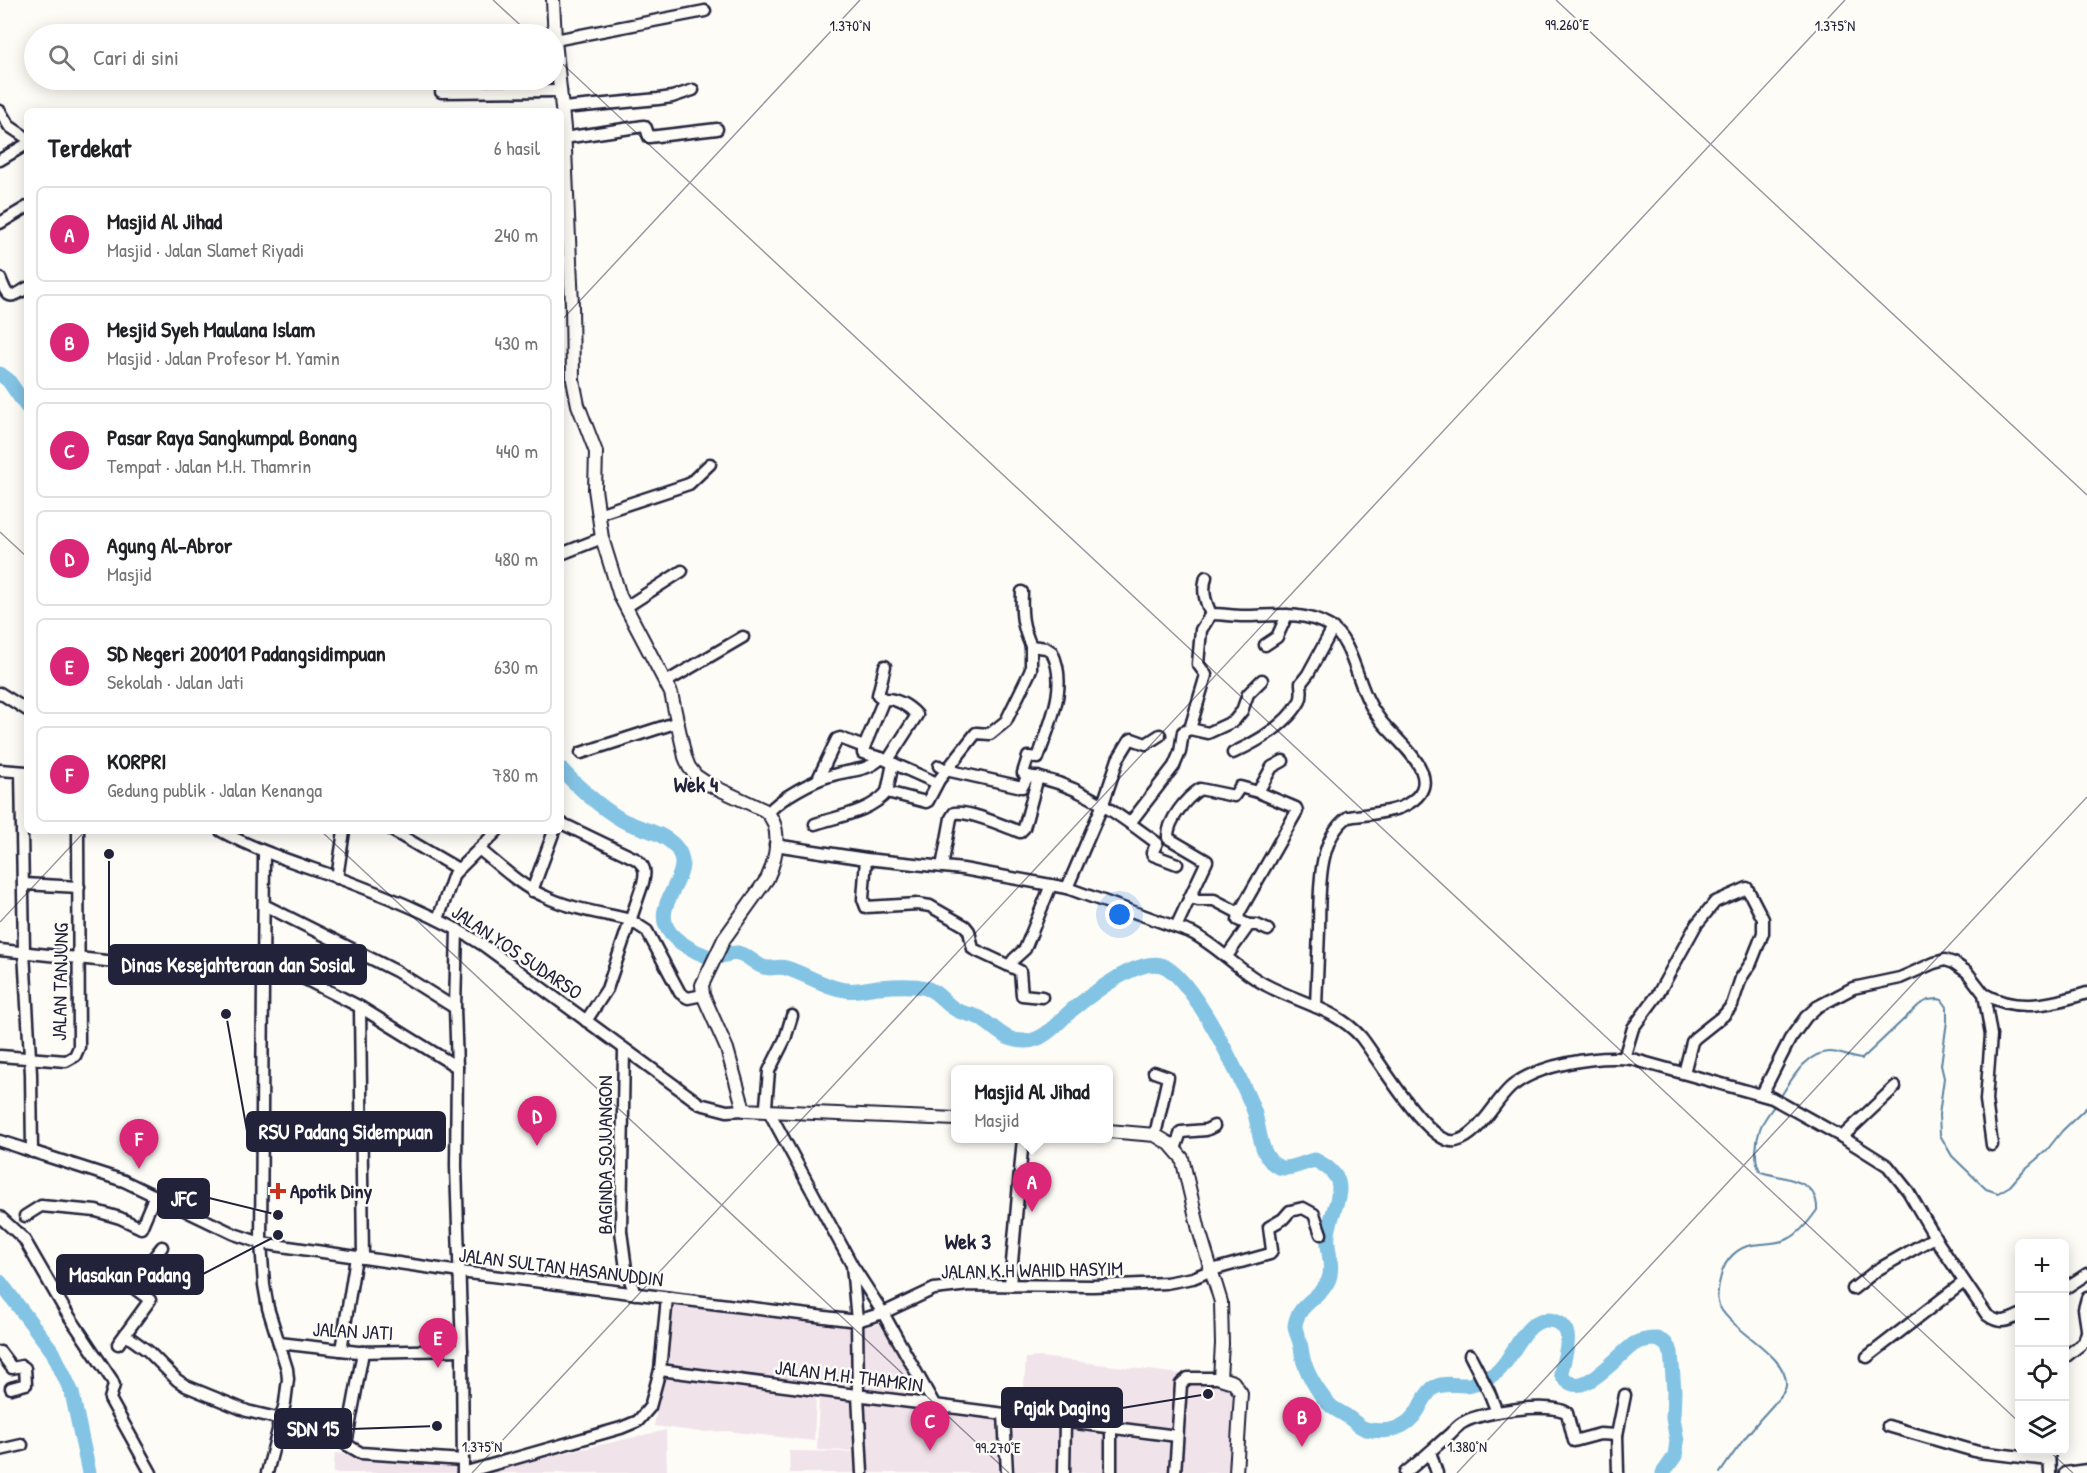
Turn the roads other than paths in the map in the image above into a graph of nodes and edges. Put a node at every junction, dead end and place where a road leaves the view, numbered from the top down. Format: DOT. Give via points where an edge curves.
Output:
graph roads {
  1 [pos="553,0"];
  2 [pos="705,11"];
  3 [pos="554,24"];
  4 [pos="564,38"];
  5 [pos="693,90"];
  6 [pos="561,91"];
  7 [pos="441,92"];
  8 [pos="563,108"];
  9 [pos="0,111"];
  10 [pos="717,129"];
  11 [pos="24,136"];
  12 [pos="564,138"];
  13 [pos="24,146"];
  14 [pos="0,160"];
  15 [pos="24,209"];
  16 [pos="0,223"];
  17 [pos="0,278"];
  18 [pos="24,290"];
  19 [pos="710,464"];
  20 [pos="598,514"];
  21 [pos="602,538"];
  22 [pos="564,553"];
  23 [pos="681,571"];
  24 [pos="1206,577"];
  25 [pos="1022,592"];
  26 [pos="626,607"];
  27 [pos="1211,614"];
  28 [pos="1287,615"];
  29 [pos="1333,628"];
  30 [pos="743,637"];
  31 [pos="1265,645"];
  32 [pos="1031,646"];
  33 [pos="885,666"];
  34 [pos="1262,680"];
  35 [pos="666,682"];
  36 [pos="0,693"];
  37 [pos="884,699"];
  38 [pos="24,708"];
  39 [pos="678,722"];
  40 [pos="1190,729"];
  41 [pos="1160,735"];
  42 [pos="864,747"];
  43 [pos="580,753"];
  44 [pos="1233,753"];
  45 [pos="888,760"];
  46 [pos="1283,760"];
  47 [pos="942,768"];
  48 [pos="0,770"];
  49 [pos="24,772"];
  50 [pos="1033,776"];
  51 [pos="818,779"];
  52 [pos="937,783"];
  53 [pos="887,792"];
  54 [pos="1258,792"];
  55 [pos="1103,804"];
  56 [pos="768,813"];
  57 [pos="1130,823"];
  58 [pos="564,824"];
  59 [pos="815,824"];
  60 [pos="78,834"];
  61 [pos="226,834"];
  62 [pos="344,834"];
  63 [pos="398,834"];
  64 [pos="494,834"];
  65 [pos="553,834"];
  66 [pos="775,845"];
  67 [pos="479,849"];
  68 [pos="264,852"];
  69 [pos="866,859"];
  70 [pos="1178,864"];
  71 [pos="942,867"];
  72 [pos="458,869"];
  73 [pos="337,878"];
  74 [pos="24,884"];
  75 [pos="1051,885"];
  76 [pos="79,887"];
  77 [pos="1067,888"];
  78 [pos="532,891"];
  79 [pos="1190,898"];
  80 [pos="264,905"];
  81 [pos="1239,913"];
  82 [pos="438,919"];
  83 [pos="630,920"];
  84 [pos="1249,925"];
  85 [pos="1176,927"];
  86 [pos="457,929"];
  87 [pos="1268,930"];
  88 [pos="0,950"];
  89 [pos="24,952"];
  90 [pos="1227,956"];
  91 [pos="79,958"];
  92 [pos="263,963"];
  93 [pos="1010,966"];
  94 [pos="2087,993"];
  95 [pos="1984,994"];
  96 [pos="703,995"];
  97 [pos="1042,997"];
  98 [pos="360,1007"];
  99 [pos="1316,1007"];
  100 [pos="455,1008"];
  101 [pos="792,1016"];
  102 [pos="586,1021"];
  103 [pos="624,1050"];
  104 [pos="0,1056"];
  105 [pos="1624,1058"];
  106 [pos="30,1059"];
  107 [pos="457,1067"];
  108 [pos="1154,1072"];
  109 [pos="1684,1073"];
  110 [pos="1895,1087"];
  111 [pos="1767,1096"];
  112 [pos="744,1110"];
  113 [pos="771,1112"];
  114 [pos="951,1119"];
  115 [pos="1214,1126"];
  116 [pos="1113,1131"];
  117 [pos="1155,1135"];
  118 [pos="1842,1137"];
  119 [pos="0,1141"];
  120 [pos="1023,1143"];
  121 [pos="1992,1145"];
  122 [pos="1175,1149"];
  123 [pos="32,1152"];
  124 [pos="155,1195"];
  125 [pos="25,1216"];
  126 [pos="0,1218"];
  127 [pos="1321,1234"];
  128 [pos="1935,1237"];
  129 [pos="261,1243"];
  130 [pos="162,1247"];
  131 [pos="360,1257"];
  132 [pos="852,1265"];
  133 [pos="1212,1270"];
  134 [pos="460,1272"];
  135 [pos="115,1274"];
  136 [pos="2087,1274"];
  137 [pos="1964,1282"];
  138 [pos="132,1285"];
  139 [pos="1010,1285"];
  140 [pos="2069,1286"];
  141 [pos="1853,1289"];
  142 [pos="636,1294"];
  143 [pos="667,1298"];
  144 [pos="2086,1302"];
  145 [pos="883,1313"];
  146 [pos="2015,1317"];
  147 [pos="857,1321"];
  148 [pos="2087,1331"];
  149 [pos="126,1335"];
  150 [pos="279,1343"];
  151 [pos="118,1344"];
  152 [pos="341,1350"];
  153 [pos="462,1350"];
  154 [pos="0,1352"];
  155 [pos="363,1352"];
  156 [pos="2069,1354"];
  157 [pos="1470,1355"];
  158 [pos="1867,1357"];
  159 [pos="660,1370"];
  160 [pos="1220,1378"];
  161 [pos="11,1388"];
  162 [pos="858,1395"];
  163 [pos="1625,1395"];
  164 [pos="934,1404"];
  165 [pos="1497,1412"];
  166 [pos="1004,1414"];
  167 [pos="1065,1422"];
  168 [pos="279,1423"];
  169 [pos="1887,1426"];
  170 [pos="1111,1428"];
  171 [pos="1617,1435"];
  172 [pos="1177,1436"];
  173 [pos="346,1444"];
  174 [pos="22,1445"];
  175 [pos="0,1450"];
  176 [pos="1430,1452"];
  177 [pos="2015,1454"];
  178 [pos="2049,1455"];
  179 [pos="463,1460"];
  180 [pos="2087,1470"];
  181 [pos="151,1473"];
  182 [pos="267,1473"];
  183 [pos="463,1473"];
  184 [pos="862,1473"];
  185 [pos="1007,1473"];
  186 [pos="1064,1473"];
  187 [pos="1111,1473"];
  188 [pos="1175,1473"];
  189 [pos="1236,1473"];
  190 [pos="1405,1473"];
  191 [pos="1437,1473"];
  192 [pos="1618,1473"];
  193 [pos="2050,1473"];
  194 [pos="2065,1473"];
  1 -- 3 [label="main road"];
  2 -- 4 [label="street"];
  5 -- 8 [label="street" via="658,99"];
  6 -- 7 [label="street"];
  6 -- 8 [label="main road"];
  9 -- 11 [label="street" via="9,126"];
  10 -- 12 [label="street" via="649,137 644,126"];
  12 -- 20 [label="main road" via="573,380 596,452"];
  13 -- 14 [label="street"];
  15 -- 16 [label="street"];
  17 -- 18 [label="street" via="9,296"];
  19 -- 20 [label="street" via="689,484"];
  20 -- 21 [label="main road"];
  21 -- 22 [label="street"];
  21 -- 26 [label="main road"];
  23 -- 26 [label="street"];
  24 -- 27 [label="street" via="1204,597"];
  25 -- 32 [label="street" via="1021,620"];
  26 -- 35 [label="main road"];
  27 -- 28 [label="street"];
  27 -- 40 [label="street" via="1201,630 1198,663 1206,675"];
  28 -- 29 [label="street" via="1303,615"];
  28 -- 31 [label="street" via="1277,637"];
  29 -- 44 [label="street" via="1301,683 1300,701 1266,734"];
  29 -- 99 [label="street" via="1347,648 1368,701 1406,746 1424,777 1422,789 1405,806 1348,818 1341,822 1328,844 1319,889"];
  30 -- 35 [label="street"];
  32 -- 47 [label="street" via="1031,669 1006,721 990,734 976,733"];
  32 -- 50 [label="street" via="1052,652 1060,691 1038,758 1028,757 1023,773"];
  33 -- 37 [label="street" via="878,695"];
  34 -- 40 [label="street" via="1248,694 1234,721 1208,733"];
  35 -- 39 [label="main road"];
  36 -- 38 [label="street"];
  37 -- 42 [label="street"];
  37 -- 45 [label="street" via="893,699 917,715"];
  39 -- 43 [label="street"];
  39 -- 56 [label="main road" via="685,757 696,776"];
  40 -- 57 [label="street" via="1181,736 1174,766"];
  41 -- 55 [label="street" via="1146,744 1129,740 1118,759"];
  42 -- 45 [label="street" via="863,753"];
  42 -- 51 [label="street" via="837,739"];
  45 -- 51 [label="street"];
  45 -- 52 [label="street"];
  45 -- 53 [label="street"];
  46 -- 54 [label="street" via="1272,767"];
  47 -- 50 [label="street" via="1022,787"];
  47 -- 52 [label="street"];
  48 -- 49 [label="street"];
  49 -- 74 [label="street"];
  50 -- 55 [label="street" via="1066,785"];
  50 -- 71 [label="street" via="1024,828 1020,832 954,813"];
  51 -- 56 [label="street"];
  52 -- 53 [label="street" via="926,802"];
  53 -- 59 [label="street" via="870,806"];
  54 -- 79 [label="street" via="1242,787 1234,796 1200,789 1174,818 1168,838 1207,861"];
  54 -- 81 [label="street" via="1297,811"];
  55 -- 57 [label="street"];
  55 -- 77 [label="street"];
  56 -- 66 [label="main road" via="775,825"];
  57 -- 70 [label="street" via="1157,843 1154,855"];
  58 -- 83 [label="street" via="643,865 643,883"];
  60 -- 76 [label="street, JALAN TANJUNG"];
  61 -- 68 [label="street, JALAN YOS SUDARSO"];
  62 -- 73 [label="street"];
  63 -- 72 [label="street"];
  64 -- 67 [label="street"];
  65 -- 78 [label="street"];
  66 -- 69 [label="street"];
  66 -- 96 [label="main road" via="768,879 724,939 703,982"];
  67 -- 72 [label="street"];
  67 -- 78 [label="street"];
  68 -- 73 [label="street, JALAN YOS SUDARSO"];
  68 -- 80 [label="street"];
  69 -- 71 [label="street"];
  69 -- 93 [label="street" via="862,899 866,908 930,906 967,928 973,949"];
  71 -- 75 [label="street"];
  72 -- 82 [label="street"];
  73 -- 82 [label="street, JALAN YOS SUDARSO"];
  74 -- 76 [label="street"];
  74 -- 89 [label="street"];
  75 -- 77 [label="street"];
  75 -- 93 [label="street" via="1025,949"];
  76 -- 91 [label="street, JALAN TANJUNG"];
  77 -- 85 [label="street"];
  78 -- 83 [label="street" via="565,904"];
  79 -- 81 [label="street" via="1214,900"];
  79 -- 85 [label="street"];
  80 -- 92 [label="street"];
  80 -- 100 [label="street" via="396,971"];
  81 -- 84 [label="street" via="1238,920"];
  82 -- 86 [label="street, JALAN YOS SUDARSO"];
  83 -- 96 [label="street" via="647,931 680,993 688,998"];
  83 -- 102 [label="street" via="605,994"];
  84 -- 87 [label="street"];
  84 -- 90 [label="street"];
  85 -- 90 [label="street" via="1209,942"];
  86 -- 100 [label="street"];
  86 -- 102 [label="street, JALAN YOS SUDARSO"];
  88 -- 89 [label="street"];
  89 -- 91 [label="street"];
  89 -- 106 [label="street"];
  90 -- 99 [label="street" via="1265,985"];
  91 -- 92 [label="street" via="165,965"];
  91 -- 106 [label="street, JALAN TANJUNG" via="77,1052 66,1061"];
  92 -- 98 [label="street" via="279,966"];
  92 -- 129 [label="street"];
  93 -- 97 [label="street" via="1020,972 1022,995"];
  94 -- 95 [label="street" via="2023,1006 2008,1005"];
  95 -- 111 [label="street" via="1966,972 1945,960 1900,978 1853,988 1806,1017 1790,1039"];
  95 -- 121 [label="street" via="1991,1035 1986,1100"];
  96 -- 112 [label="main road" via="727,1049"];
  98 -- 107 [label="street"];
  98 -- 131 [label="street"];
  99 -- 105 [label="street" via="1359,1035 1417,1114 1433,1132 1454,1142 1464,1139 1510,1088 1527,1077 1573,1062"];
  100 -- 107 [label="street"];
  101 -- 113 [label="street" via="768,1075 766,1106"];
  102 -- 103 [label="street, JALAN YOS SUDARSO"];
  103 -- 112 [label="street, JALAN YOS SUDARSO" via="700,1104 727,1111"];
  103 -- 142 [label="street, BAGINDA SOJUANGON" via="621,1230 626,1269"];
  104 -- 106 [label="street, JALAN TANJUNG"];
  105 -- 109 [label="street"];
  105 -- 109 [label="street" via="1633,1028 1658,994 1696,925 1715,902 1746,888 1763,919 1763,933 1732,1005 1692,1042"];
  106 -- 123 [label="street"];
  107 -- 134 [label="street"];
  108 -- 117 [label="street" via="1168,1077"];
  109 -- 111 [label="street"];
  110 -- 118 [label="street"];
  111 -- 118 [label="street"];
  112 -- 113 [label="main road"];
  113 -- 114 [label="main road"];
  113 -- 132 [label="street"];
  115 -- 122 [label="street" via="1181,1132"];
  116 -- 117 [label="main road"];
  117 -- 122 [label="main road"];
  118 -- 128 [label="street" via="1888,1166"];
  119 -- 123 [label="street, JALAN SULTAN HASANUDDIN"];
  120 -- 139 [label="street"];
  122 -- 133 [label="main road" via="1184,1164"];
  123 -- 124 [label="street, JALAN SULTAN HASANUDDIN" via="103,1173"];
  124 -- 125 [label="street" via="141,1228 96,1211 41,1206"];
  124 -- 129 [label="street, JALAN SULTAN HASANUDDIN"];
  126 -- 181 [label="street" via="24,1239 112,1380 110,1399"];
  127 -- 133 [label="street, JALAN K.H WAHID HASYIM" via="1311,1212 1303,1208 1290,1211 1269,1227 1270,1254"];
  128 -- 137 [label="street"];
  128 -- 141 [label="street" via="1877,1270"];
  129 -- 131 [label="street, JALAN SULTAN HASANUDDIN"];
  129 -- 150 [label="street" via="264,1285"];
  130 -- 138 [label="street"];
  131 -- 134 [label="street, JALAN SULTAN HASANUDDIN"];
  131 -- 152 [label="street"];
  132 -- 145 [label="street"];
  132 -- 147 [label="street"];
  133 -- 139 [label="street, JALAN K.H WAHID HASYIM" via="1180,1282 1142,1285"];
  133 -- 160 [label="main road" via="1222,1310"];
  134 -- 142 [label="street, JALAN SULTAN HASANUDDIN"];
  134 -- 153 [label="street"];
  135 -- 138 [label="street"];
  136 -- 140 [label="street"];
  137 -- 146 [label="street" via="1995,1321"];
  137 -- 158 [label="street"];
  138 -- 149 [label="street" via="150,1300"];
  139 -- 145 [label="street, JALAN K.H WAHID HASYIM" via="934,1289"];
  142 -- 143 [label="street, JALAN SULTAN HASANUDDIN"];
  143 -- 147 [label="street, JALAN SULTAN HASANUDDIN"];
  143 -- 159 [label="street"];
  144 -- 148 [label="street"];
  145 -- 147 [label="street, JALAN K.H WAHID HASYIM"];
  145 -- 164 [label="street"];
  147 -- 162 [label="street"];
  148 -- 156 [label="street" via="2084,1342"];
  149 -- 151 [label="street"];
  149 -- 168 [label="street" via="186,1386"];
  150 -- 152 [label="street, JALAN JATI"];
  150 -- 168 [label="street" via="288,1379"];
  152 -- 155 [label="street, JALAN JATI"];
  153 -- 155 [label="street, JALAN JATI"];
  153 -- 179 [label="street"];
  154 -- 161 [label="street" via="12,1367 25,1368 26,1384"];
  155 -- 173 [label="street"];
  157 -- 165 [label="street"];
  159 -- 162 [label="street, JALAN M.H. THAMRIN"];
  159 -- 183 [label="street" via="650,1407 632,1425"];
  160 -- 172 [label="street" via="1182,1381"];
  160 -- 189 [label="main road" via="1233,1382 1241,1393"];
  162 -- 164 [label="street, JALAN M.H. THAMRIN"];
  162 -- 184 [label="street"];
  163 -- 171 [label="street"];
  164 -- 166 [label="street, JALAN M.H. THAMRIN"];
  165 -- 171 [label="street" via="1556,1408 1567,1413 1574,1441 1600,1434"];
  165 -- 176 [label="street" via="1463,1422"];
  166 -- 167 [label="street, JALAN M.H. THAMRIN"];
  166 -- 185 [label="street"];
  167 -- 170 [label="street, JALAN M.H. THAMRIN"];
  167 -- 186 [label="street"];
  168 -- 173 [label="street"];
  168 -- 182 [label="street"];
  169 -- 177 [label="street" via="1978,1452"];
  170 -- 172 [label="street, JALAN M.H. THAMRIN"];
  170 -- 187 [label="street"];
  171 -- 192 [label="street"];
  172 -- 188 [label="street"];
  173 -- 179 [label="street" via="367,1454"];
  174 -- 175 [label="street"];
  176 -- 190 [label="street"];
  176 -- 191 [label="street"];
  178 -- 193 [label="street"];
  179 -- 183 [label="street"];
  180 -- 194 [label="street"];
}
